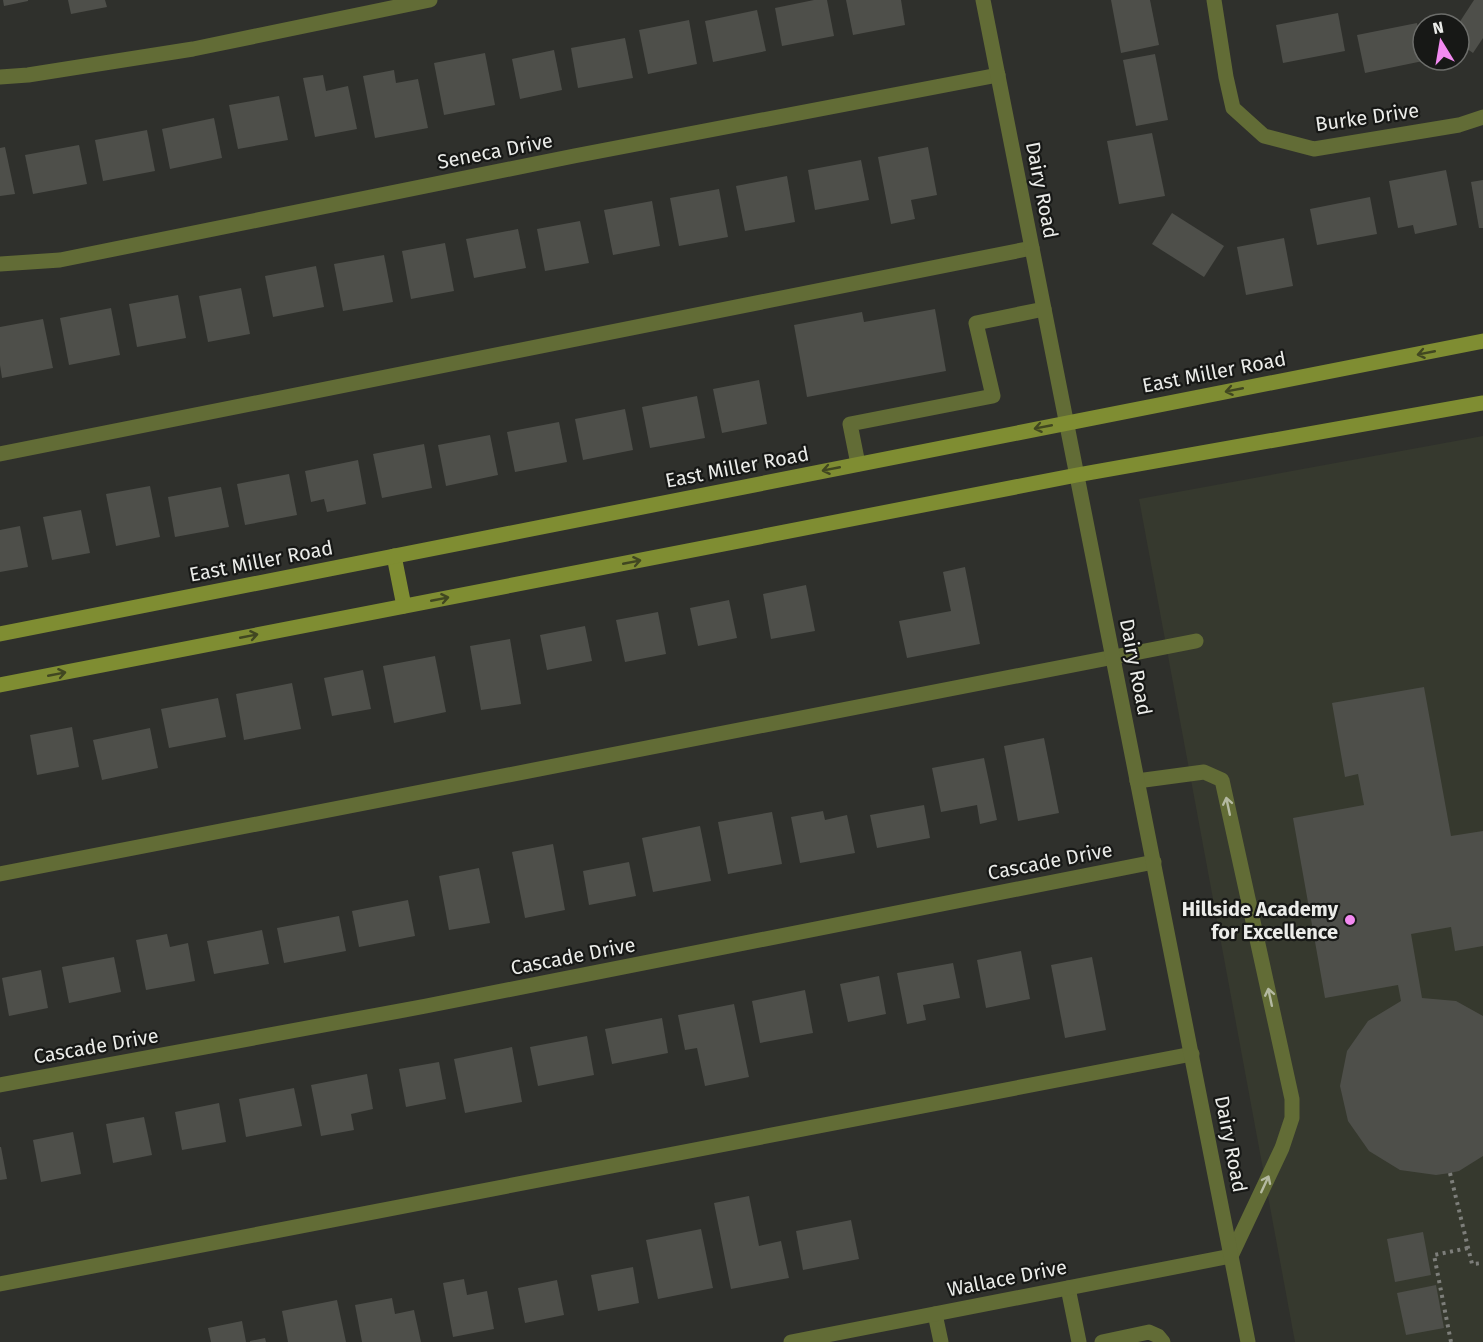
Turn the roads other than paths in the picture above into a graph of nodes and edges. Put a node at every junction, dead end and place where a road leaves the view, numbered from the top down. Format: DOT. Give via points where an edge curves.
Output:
graph roads {
  1 [pos="430,0"];
  2 [pos="983,0"];
  3 [pos="1214,0"];
  4 [pos="998,75"];
  5 [pos="0,77"];
  6 [pos="1483,117"];
  7 [pos="1032,248"];
  8 [pos="0,264"];
  9 [pos="1044,309"];
  10 [pos="1483,341"];
  11 [pos="1483,403"];
  12 [pos="1067,423"];
  13 [pos="0,454"];
  14 [pos="858,464"];
  15 [pos="1077,476"];
  16 [pos="394,556"];
  17 [pos="404,606"];
  18 [pos="0,634"];
  19 [pos="1196,641"];
  20 [pos="1113,658"];
  21 [pos="0,685"];
  22 [pos="1137,781"];
  23 [pos="1154,862"];
  24 [pos="0,874"];
  25 [pos="1192,1054"];
  26 [pos="0,1085"];
  27 [pos="1231,1256"];
  28 [pos="0,1284"];
  29 [pos="1068,1288"];
  30 [pos="935,1314"];
  31 [pos="790,1342"];
  32 [pos="941,1342"];
  33 [pos="1079,1342"];
  34 [pos="1102,1342"];
  35 [pos="1163,1342"];
  36 [pos="1248,1342"];
  1 -- 5 [label="street" via="193,49"];
  2 -- 4 [label="street, Dairy Road"];
  3 -- 6 [label="street, Burke Drive" via="1233,108 1264,136 1314,148"];
  4 -- 7 [label="street, Dairy Road"];
  4 -- 8 [label="street, Seneca Drive" via="60,260"];
  7 -- 9 [label="street, Dairy Road"];
  7 -- 13 [label="street"];
  9 -- 12 [label="street, Dairy Road"];
  9 -- 14 [label="street" via="976,323 993,396 850,424"];
  10 -- 12 [label="main road, East Miller Road, one-way"];
  11 -- 15 [label="main road"];
  12 -- 14 [label="main road, East Miller Road, one-way"];
  12 -- 15 [label="street, Dairy Road"];
  14 -- 16 [label="main road, East Miller Road, one-way"];
  17 -- 15 [label="main road, one-way"];
  15 -- 20 [label="street, Dairy Road"];
  16 -- 17 [label="main road"];
  16 -- 18 [label="main road, East Miller Road"];
  21 -- 17 [label="main road, one-way"];
  19 -- 20 [label="street"];
  20 -- 22 [label="street, Dairy Road"];
  20 -- 24 [label="street"];
  22 -- 23 [label="street, Dairy Road"];
  27 -- 22 [label="street, one-way" via="1282,1148 1292,1118 1292,1099 1222,780 1204,772"];
  23 -- 25 [label="street, Dairy Road"];
  23 -- 26 [label="street, Cascade Drive" via="426,1006"];
  25 -- 27 [label="street, Dairy Road"];
  25 -- 28 [label="street"];
  27 -- 29 [label="street, Wallace Drive"];
  27 -- 36 [label="street, Dairy Road"];
  29 -- 30 [label="street, Wallace Drive"];
  29 -- 33 [label="street"];
  30 -- 31 [label="street, Wallace Drive"];
  30 -- 32 [label="street"];
  34 -- 35 [label="street" via="1149,1332"];
}
